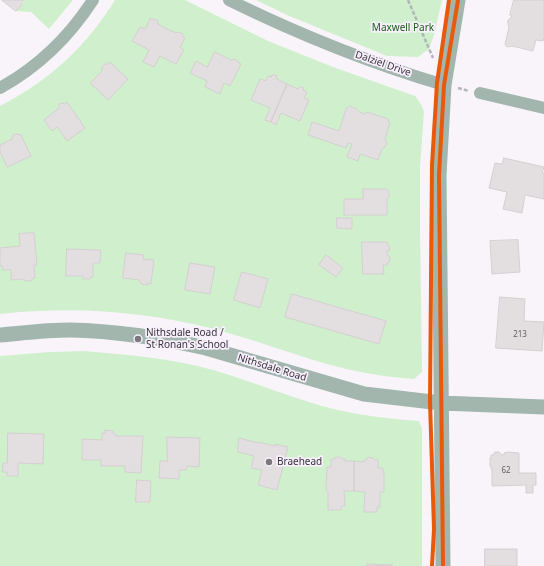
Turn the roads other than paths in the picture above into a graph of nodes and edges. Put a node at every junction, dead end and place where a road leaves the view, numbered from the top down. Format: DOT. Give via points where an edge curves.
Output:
graph roads {
  1 [pos="93,0"];
  2 [pos="229,0"];
  3 [pos="458,0"];
  4 [pos="440,84"];
  5 [pos="0,88"];
  6 [pos="480,93"];
  7 [pos="544,108"];
  8 [pos="0,335"];
  9 [pos="441,403"];
  10 [pos="544,407"];
  11 [pos="443,566"];
  1 -- 5 [label="street" via="46,57"];
  2 -- 4 [label="street, Dalziel Drive" via="313,38"];
  3 -- 4 [label="street"];
  4 -- 9 [label="street"];
  6 -- 7 [label="street"];
  8 -- 9 [label="street, Nithsdale Road" via="70,330 162,339 206,348 364,394"];
  9 -- 10 [label="street, Nithsdale Road"];
  9 -- 11 [label="street"];
}
